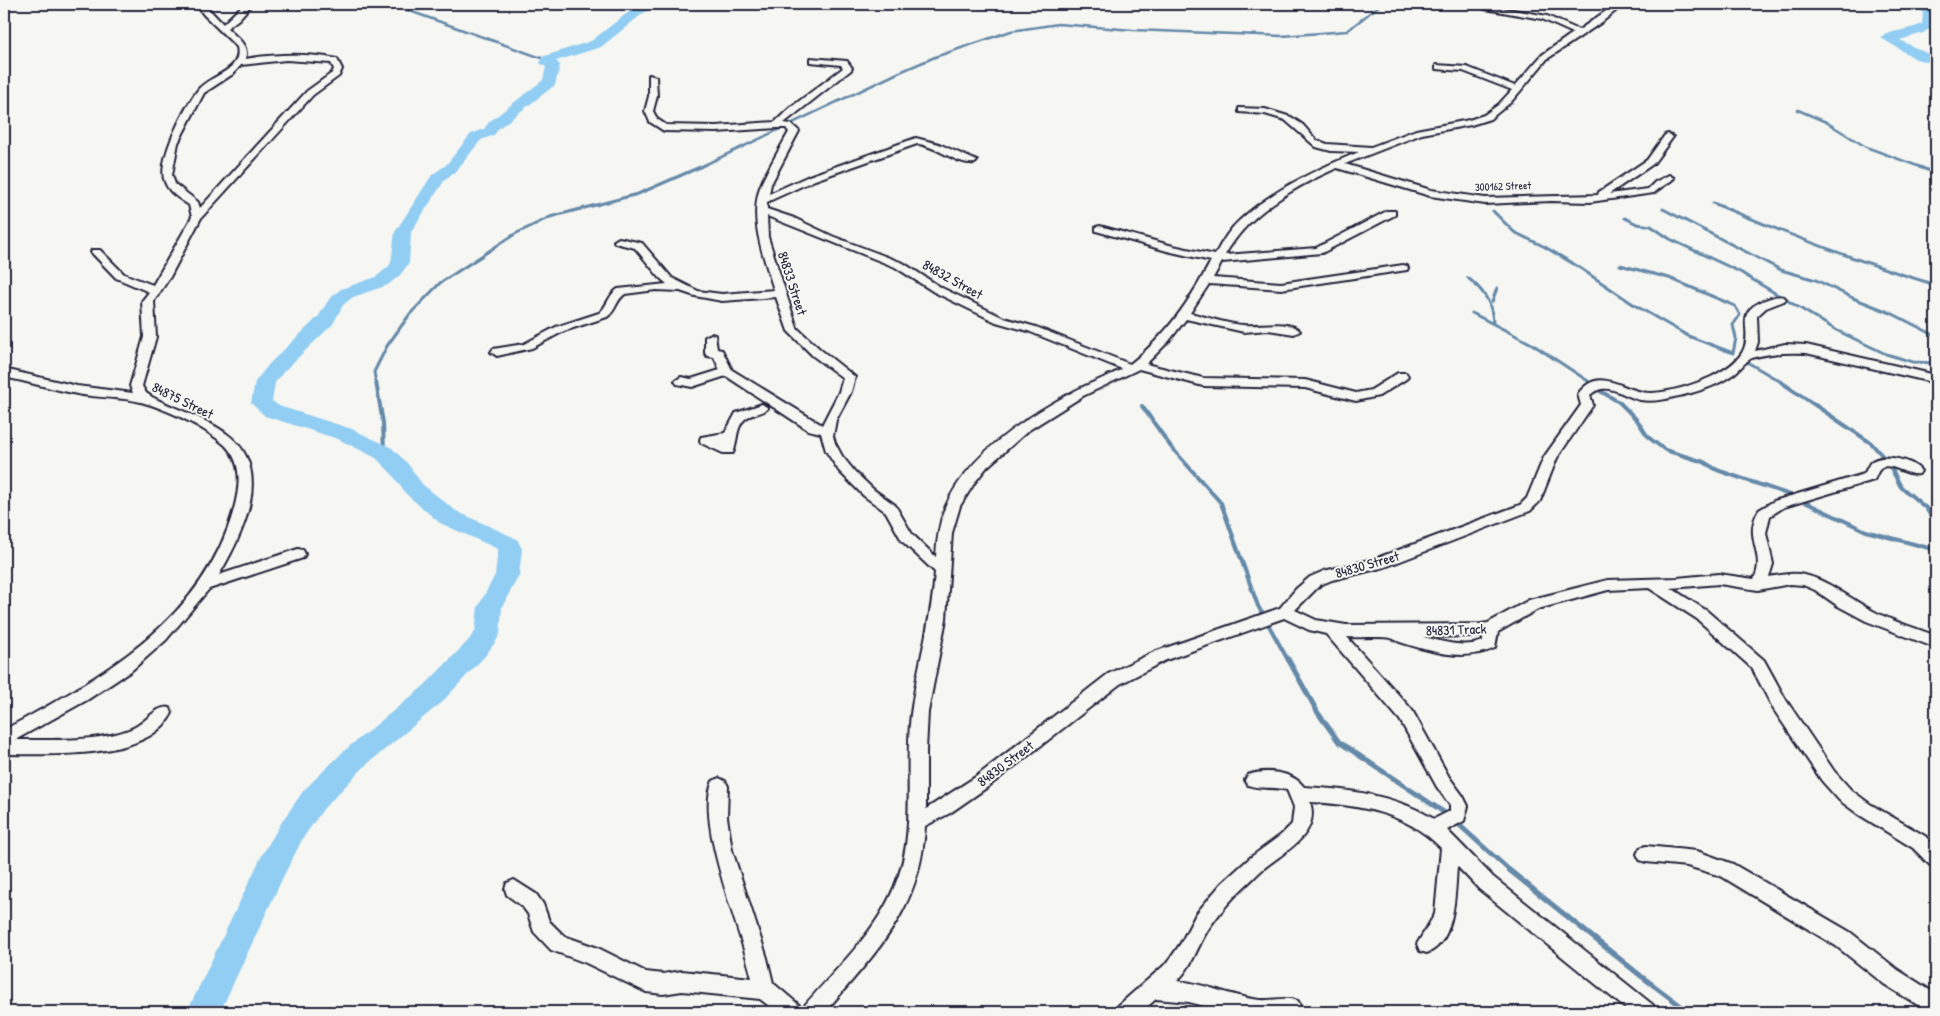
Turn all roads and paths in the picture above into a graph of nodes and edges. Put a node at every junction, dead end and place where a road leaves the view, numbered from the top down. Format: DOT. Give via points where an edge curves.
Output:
graph roads {
  1 [pos="200,4"];
  2 [pos="248,4"];
  3 [pos="1620,4"];
  4 [pos="1488,7"];
  5 [pos="222,28"];
  6 [pos="1579,34"];
  7 [pos="813,60"];
  8 [pos="238,63"];
  9 [pos="1439,67"];
  10 [pos="652,77"];
  11 [pos="1517,89"];
  12 [pos="1242,110"];
  13 [pos="777,125"];
  14 [pos="1668,137"];
  15 [pos="1375,149"];
  16 [pos="972,161"];
  17 [pos="1338,165"];
  18 [pos="1669,178"];
  19 [pos="1590,199"];
  20 [pos="762,206"];
  21 [pos="1391,213"];
  22 [pos="197,217"];
  23 [pos="1100,230"];
  24 [pos="619,241"];
  25 [pos="96,252"];
  26 [pos="1217,259"];
  27 [pos="1403,268"];
  28 [pos="1206,281"];
  29 [pos="681,288"];
  30 [pos="155,290"];
  31 [pos="780,293"];
  32 [pos="1780,299"];
  33 [pos="1182,315"];
  34 [pos="1294,331"];
  35 [pos="711,336"];
  36 [pos="497,352"];
  37 [pos="1747,356"];
  38 [pos="1134,367"];
  39 [pos="727,372"];
  40 [pos="4,373"];
  41 [pos="1402,376"];
  42 [pos="1936,379"];
  43 [pos="681,381"];
  44 [pos="146,400"];
  45 [pos="746,403"];
  46 [pos="762,408"];
  47 [pos="784,408"];
  48 [pos="827,431"];
  49 [pos="730,436"];
  50 [pos="1914,471"];
  51 [pos="1804,496"];
  52 [pos="298,554"];
  53 [pos="941,570"];
  54 [pos="1653,583"];
  55 [pos="205,585"];
  56 [pos="1758,585"];
  57 [pos="1285,612"];
  58 [pos="1331,629"];
  59 [pos="1936,642"];
  60 [pos="164,713"];
  61 [pos="4,738"];
  62 [pos="4,747"];
  63 [pos="1254,780"];
  64 [pos="719,786"];
  65 [pos="1300,794"];
  66 [pos="916,822"];
  67 [pos="1433,828"];
  68 [pos="1450,845"];
  69 [pos="1646,854"];
  70 [pos="1936,859"];
  71 [pos="514,889"];
  72 [pos="1427,944"];
  73 [pos="764,989"];
  74 [pos="1154,989"];
  75 [pos="1936,1006"];
  76 [pos="1291,1008"];
  77 [pos="792,1012"];
  78 [pos="812,1012"];
  79 [pos="1126,1012"];
  80 [pos="1646,1012"];
  1 -- 5 [label="street"];
  2 -- 5 [label="street"];
  3 -- 6 [label="street"];
  4 -- 6 [label="street" via="1557,22"];
  5 -- 8 [label="street" via="241,46 243,54"];
  6 -- 11 [label="street" via="1544,58"];
  7 -- 13 [label="street" via="844,63 848,68"];
  8 -- 22 [label="street" via="200,91 173,143 167,175 174,190 194,204"];
  8 -- 22 [label="street, 84875 Street" via="272,58 314,59 334,61 338,68 336,74 310,93"];
  9 -- 11 [label="street" via="1464,69"];
  10 -- 13 [label="street" via="653,96 649,112 660,125 716,129"];
  11 -- 15 [label="street" via="1499,110 1481,120 1429,129"];
  12 -- 15 [label="street" via="1269,112 1292,121 1312,141 1326,147"];
  13 -- 20 [label="street, 84833 Street" via="788,126 794,131 766,184"];
  14 -- 19 [label="street" via="1650,162 1612,189"];
  15 -- 17 [label="street"];
  16 -- 20 [label="street" via="929,142 916,141 812,178"];
  17 -- 19 [label="street, 300162 Street" via="1430,193 1469,200"];
  17 -- 26 [label="street" via="1314,175 1244,221"];
  18 -- 19 [label="street, 300162 Street" via="1647,192"];
  20 -- 31 [label="street, 84833 Street" via="763,237"];
  20 -- 38 [label="street, 84832 Street" via="828,238 899,266 938,290 1000,320"];
  21 -- 26 [label="street" via="1318,251"];
  22 -- 30 [label="street, 84875 Street"];
  23 -- 26 [label="street"];
  24 -- 29 [label="street" via="639,246 657,270"];
  25 -- 30 [label="street" via="120,276"];
  26 -- 28 [label="street"];
  27 -- 28 [label="street" via="1281,286"];
  28 -- 33 [label="street"];
  29 -- 31 [label="street" via="729,299"];
  29 -- 36 [label="street" via="622,291 603,315 560,329 528,346"];
  30 -- 44 [label="street, 84875 Street" via="148,301 150,337 136,386"];
  31 -- 48 [label="street, 84833 Street" via="792,330 849,377"];
  32 -- 37 [label="street" via="1753,312 1749,318 1752,341"];
  33 -- 34 [label="street" via="1244,329 1268,327"];
  33 -- 38 [label="street" via="1155,351"];
  35 -- 39 [label="street" via="712,353 718,353"];
  37 -- 42 [label="street" via="1785,348 1806,349"];
  37 -- 57 [label="street, 84830 Street" via="1711,381 1663,395 1648,397 1596,383 1584,394 1587,405 1551,457 1533,501 1525,508 1380,563 1328,575 1315,581"];
  38 -- 41 [label="street, 84832 Street" via="1203,382 1305,384 1356,397 1375,393"];
  38 -- 53 [label="street" via="1070,398 1030,423 976,471 950,508 944,530"];
  39 -- 43 [label="street" via="692,383"];
  39 -- 47 [label="street"];
  40 -- 44 [label="street" via="77,390"];
  44 -- 55 [label="street, 84875 Street" via="216,433 235,448 246,465 246,485 233,538"];
  45 -- 46 [label="street"];
  46 -- 47 [label="street"];
  46 -- 49 [label="street" via="747,412 736,420"];
  47 -- 48 [label="street" via="813,427"];
  48 -- 53 [label="street" via="827,438 840,463 894,512 901,530"];
  50 -- 51 [label="street" via="1884,463 1875,466 1869,477"];
  51 -- 56 [label="street" via="1764,513 1758,535 1767,558"];
  52 -- 55 [label="street"];
  53 -- 66 [label="street" via="941,600 922,688 918,728"];
  54 -- 56 [label="street, 84831 Track" via="1719,579"];
  54 -- 58 [label="street, 84831 Track" via="1608,585 1534,604 1491,629 1490,644 1465,650 1388,633"];
  54 -- 70 [label="street" via="1702,615 1758,664 1780,705 1828,776 1845,795 1919,842"];
  55 -- 61 [label="street, 84875 Street" via="160,637 124,668"];
  56 -- 59 [label="street, 84831 Track" via="1790,579 1812,583 1871,617"];
  57 -- 58 [label="street" via="1310,625"];
  57 -- 66 [label="street, 84830 Street" via="1169,653 1114,679 982,781 944,808"];
  58 -- 67 [label="street" via="1406,715 1457,801 1458,815"];
  60 -- 62 [label="street" via="144,732 108,742"];
  63 -- 65 [label="street" via="1279,780 1293,785"];
  64 -- 73 [label="street" via="718,818 723,850"];
  65 -- 67 [label="street" via="1337,796 1388,806"];
  65 -- 74 [label="street" via="1303,807 1300,827 1288,841 1257,863 1228,890 1203,920 1175,969"];
  66 -- 78 [label="street" via="912,860 898,901 875,936"];
  67 -- 68 [label="street"];
  68 -- 72 [label="street" via="1444,914 1438,930"];
  68 -- 80 [label="street" via="1486,883"];
  69 -- 75 [label="street" via="1689,857 1727,870 1843,939 1891,977"];
  71 -- 73 [label="street" via="529,900 541,926 558,943 646,982 682,981"];
  73 -- 77 [label="street"];
  74 -- 76 [label="street" via="1190,992 1256,1012"];
  74 -- 79 [label="street"];
}
